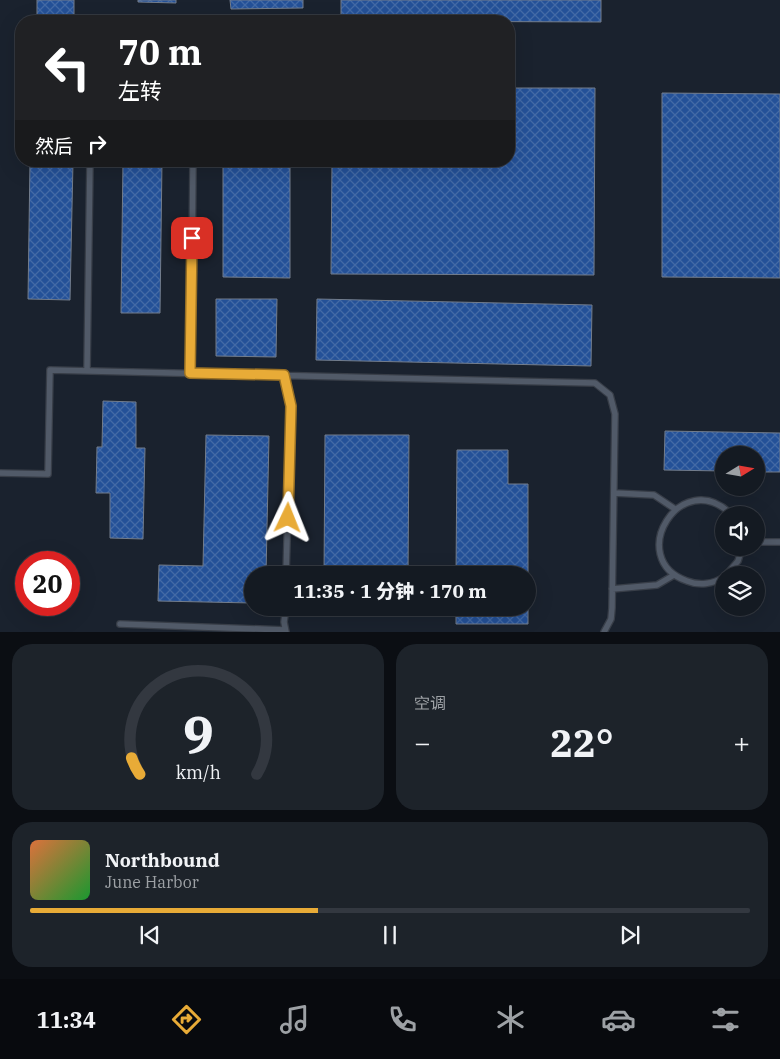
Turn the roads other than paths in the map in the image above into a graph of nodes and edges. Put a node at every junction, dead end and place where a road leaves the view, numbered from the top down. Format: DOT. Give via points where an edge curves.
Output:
graph roads {
  1 [pos="90,167"];
  2 [pos="193,167"];
  3 [pos="88,371"];
  4 [pos="190,373"];
  5 [pos="284,375"];
  6 [pos="0,473"];
  7 [pos="614,492"];
  8 [pos="720,506"];
  9 [pos="675,510"];
  10 [pos="765,542"];
  11 [pos="780,542"];
  12 [pos="286,566"];
  13 [pos="674,575"];
  14 [pos="715,581"];
  15 [pos="612,590"];
  16 [pos="286,616"];
  17 [pos="120,624"];
  18 [pos="286,631"];
  19 [pos="604,632"];
  1 -- 3 [label="lane"];
  2 -- 4 [label="lane"];
  3 -- 4 [label="lane"];
  3 -- 6 [label="lane" via="50,370 48,474"];
  4 -- 5 [label="lane"];
  5 -- 7 [label="lane" via="595,384 610,395 614,404"];
  5 -- 12 [label="lane" via="291,406"];
  7 -- 9 [label="lane" via="654,495"];
  7 -- 15 [label="lane"];
  8 -- 9 [label="lane" via="701,501"];
  9 -- 13 [label="lane" via="663,524 659,542 663,560"];
  10 -- 11 [label="lane"];
  13 -- 14 [label="lane" via="691,583"];
  13 -- 15 [label="lane" via="658,585"];
  15 -- 19 [label="lane" via="611,619"];
  16 -- 18 [label="lane"];
  17 -- 18 [label="lane"];
}
